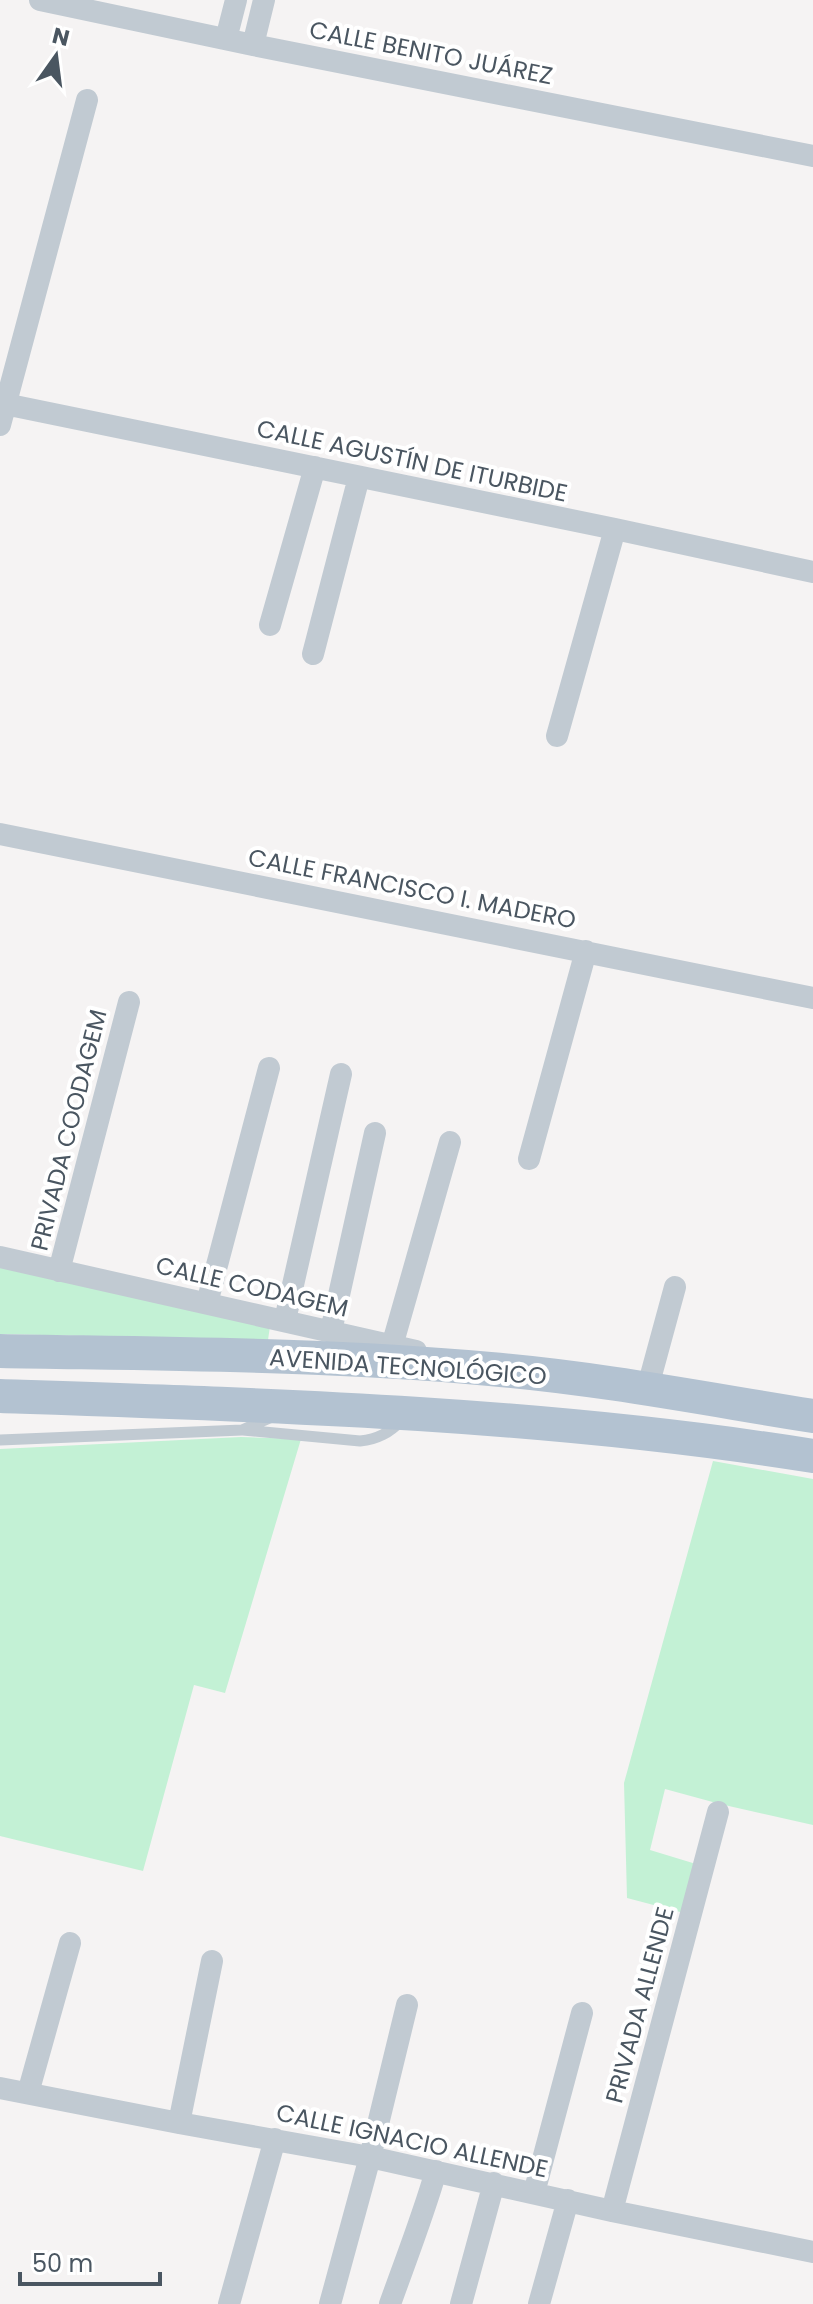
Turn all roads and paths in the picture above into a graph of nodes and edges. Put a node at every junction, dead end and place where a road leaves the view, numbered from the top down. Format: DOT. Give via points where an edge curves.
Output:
graph roads {
  1 [pos="40,0"];
  2 [pos="236,0"];
  3 [pos="264,0"];
  4 [pos="226,39"];
  5 [pos="253,45"];
  6 [pos="87,100"];
  7 [pos="813,156"];
  8 [pos="2,410"];
  9 [pos="315,467"];
  10 [pos="359,477"];
  11 [pos="615,529"];
  12 [pos="813,572"];
  13 [pos="270,625"];
  14 [pos="313,654"];
  15 [pos="557,736"];
  16 [pos="0,834"];
  17 [pos="586,951"];
  18 [pos="813,998"];
  19 [pos="129,1002"];
  20 [pos="269,1068"];
  21 [pos="341,1074"];
  22 [pos="375,1133"];
  23 [pos="450,1142"];
  24 [pos="529,1159"];
  25 [pos="0,1257"];
  26 [pos="59,1271"];
  27 [pos="675,1287"];
  28 [pos="207,1303"];
  29 [pos="285,1320"];
  30 [pos="331,1331"];
  31 [pos="392,1346"];
  32 [pos="0,1351"];
  33 [pos="491,1369"];
  34 [pos="647,1390"];
  35 [pos="0,1396"];
  36 [pos="297,1406"];
  37 [pos="409,1414"];
  38 [pos="813,1416"];
  39 [pos="242,1430"];
  40 [pos="0,1440"];
  41 [pos="813,1456"];
  42 [pos="718,1812"];
  43 [pos="70,1943"];
  44 [pos="212,1961"];
  45 [pos="407,2005"];
  46 [pos="582,2013"];
  47 [pos="0,2088"];
  48 [pos="28,2093"];
  49 [pos="179,2123"];
  50 [pos="275,2139"];
  51 [pos="370,2157"];
  52 [pos="436,2171"];
  53 [pos="494,2183"];
  54 [pos="534,2193"];
  55 [pos="568,2200"];
  56 [pos="612,2211"];
  57 [pos="813,2252"];
  58 [pos="229,2304"];
  59 [pos="330,2304"];
  60 [pos="390,2304"];
  61 [pos="461,2304"];
  62 [pos="539,2304"];
  1 -- 4 [label="street, CALLE BENITO JUÁREZ"];
  2 -- 4 [label="street"];
  3 -- 5 [label="street"];
  4 -- 5 [label="street, CALLE BENITO JUÁREZ"];
  5 -- 7 [label="street, CALLE BENITO JUÁREZ"];
  6 -- 8 [label="street"];
  8 -- 9 [label="street, CALLE AGUSTÍN DE ITURBIDE"];
  9 -- 10 [label="street, CALLE AGUSTÍN DE ITURBIDE"];
  9 -- 13 [label="street"];
  10 -- 11 [label="street, CALLE AGUSTÍN DE ITURBIDE"];
  10 -- 14 [label="street"];
  11 -- 12 [label="street, CALLE AGUSTÍN DE ITURBIDE"];
  11 -- 15 [label="street"];
  16 -- 17 [label="street, CALLE FRANCISCO I. MADERO"];
  17 -- 18 [label="street, CALLE FRANCISCO I. MADERO"];
  17 -- 24 [label="street"];
  19 -- 26 [label="street, PRIVADA COODAGEM"];
  20 -- 28 [label="street"];
  21 -- 29 [label="street"];
  22 -- 30 [label="street"];
  23 -- 31 [label="street"];
  25 -- 26 [label="street, CALLE CODAGEM"];
  26 -- 28 [label="street, CALLE CODAGEM"];
  27 -- 34 [label="street"];
  28 -- 29 [label="street, CALLE CODAGEM"];
  29 -- 30 [label="street, CALLE CODAGEM"];
  30 -- 31 [label="street, CALLE CODAGEM"];
  31 -- 33 [label="street, CALLE CODAGEM"];
  32 -- 33 [label="main road, AVENIDA TECNOLÓGICO" via="313,1358"];
  33 -- 34 [label="main road, AVENIDA TECNOLÓGICO"];
  34 -- 38 [label="main road, AVENIDA TECNOLÓGICO"];
  35 -- 36 [label="main road, AVENIDA TECNOLÓGICO"];
  36 -- 37 [label="main road, AVENIDA TECNOLÓGICO"];
  36 -- 39 [label="lane"];
  37 -- 39 [label="lane" via="386,1434 369,1440"];
  37 -- 41 [label="main road, AVENIDA TECNOLÓGICO" via="537,1422"];
  39 -- 40 [label="lane"];
  42 -- 56 [label="street, PRIVADA ALLENDE"];
  43 -- 48 [label="street"];
  44 -- 49 [label="street"];
  45 -- 51 [label="street"];
  46 -- 54 [label="street"];
  47 -- 48 [label="street, CALLE IGNACIO ALLENDE"];
  48 -- 49 [label="street, CALLE IGNACIO ALLENDE"];
  49 -- 50 [label="street, CALLE IGNACIO ALLENDE"];
  50 -- 51 [label="street, CALLE IGNACIO ALLENDE"];
  50 -- 58 [label="street"];
  51 -- 52 [label="street, CALLE IGNACIO ALLENDE"];
  51 -- 59 [label="street"];
  52 -- 53 [label="street, CALLE IGNACIO ALLENDE"];
  52 -- 60 [label="street"];
  53 -- 54 [label="street, CALLE IGNACIO ALLENDE"];
  53 -- 61 [label="street"];
  54 -- 55 [label="street, CALLE IGNACIO ALLENDE"];
  55 -- 56 [label="street, CALLE IGNACIO ALLENDE"];
  55 -- 62 [label="street"];
  56 -- 57 [label="street, CALLE IGNACIO ALLENDE"];
}
